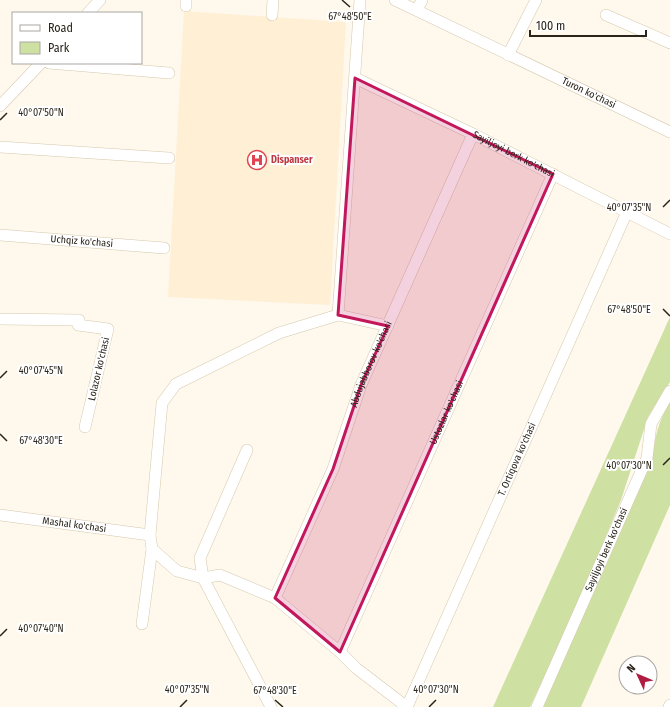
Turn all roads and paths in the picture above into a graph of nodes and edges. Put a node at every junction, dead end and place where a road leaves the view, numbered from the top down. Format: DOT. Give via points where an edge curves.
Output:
graph roads {
  1 [pos="100,0"];
  2 [pos="273,0"];
  3 [pos="360,0"];
  4 [pos="394,0"];
  5 [pos="536,0"];
  6 [pos="419,5"];
  7 [pos="89,12"];
  8 [pos="272,15"];
  9 [pos="606,15"];
  10 [pos="670,43"];
  11 [pos="508,54"];
  12 [pos="41,64"];
  13 [pos="61,64"];
  14 [pos="169,73"];
  15 [pos="355,78"];
  16 [pos="0,106"];
  17 [pos="670,132"];
  18 [pos="473,134"];
  19 [pos="0,147"];
  20 [pos="169,158"];
  21 [pos="553,174"];
  22 [pos="627,212"];
  23 [pos="0,234"];
  24 [pos="670,234"];
  25 [pos="164,248"];
  26 [pos="338,315"];
  27 [pos="0,319"];
  28 [pos="388,326"];
  29 [pos="670,391"];
  30 [pos="85,427"];
  31 [pos="247,450"];
  32 [pos="0,515"];
  33 [pos="150,535"];
  34 [pos="152,549"];
  35 [pos="203,578"];
  36 [pos="275,598"];
  37 [pos="142,624"];
  38 [pos="340,652"];
  39 [pos="269,706"];
  40 [pos="407,707"];
  41 [pos="537,707"];
  1 -- 7 [label="street"];
  2 -- 8 [label="street"];
  3 -- 15 [label="street"];
  4 -- 6 [label="street, Turon ko'chasi"];
  5 -- 11 [label="street"];
  6 -- 11 [label="street, Turon ko'chasi"];
  9 -- 10 [label="street"];
  11 -- 17 [label="street, Turon ko'chasi"];
  12 -- 16 [label="street"];
  13 -- 14 [label="street"];
  15 -- 18 [label="street, Sayiljoyi berk ko'chasi"];
  15 -- 26 [label="street"];
  18 -- 21 [label="street, Sayiljoyi berk ko'chasi"];
  18 -- 28 [label="street, Abdujabborov ko'chasi"];
  19 -- 20 [label="street"];
  21 -- 22 [label="street, Sayiljoyi berk ko'chasi"];
  21 -- 38 [label="street, Ustozlar ko'chasi"];
  22 -- 24 [label="street, Sayiljoyi berk ko'chasi"];
  22 -- 40 [label="street, T. Ortiqova ko'chasi"];
  23 -- 25 [label="street, Uchqiz ko'chasi"];
  26 -- 28 [label="street"];
  26 -- 33 [label="street" via="279,333 176,384 162,403"];
  27 -- 30 [label="street, Lolazor ko'chasi" via="79,320 78,325 108,329"];
  28 -- 36 [label="street, Abdujabborov ko'chasi" via="360,385 333,469"];
  29 -- 41 [label="street, Sayiljoyi berk ko'chasi" via="651,424 647,458"];
  31 -- 35 [label="street" via="200,558"];
  32 -- 33 [label="street, Mashal ko'chasi"];
  33 -- 34 [label="street"];
  34 -- 35 [label="street" via="177,571"];
  34 -- 37 [label="street"];
  35 -- 36 [label="street" via="220,575"];
  35 -- 39 [label="street"];
  36 -- 38 [label="street"];
  38 -- 40 [label="street" via="356,668"];
}
